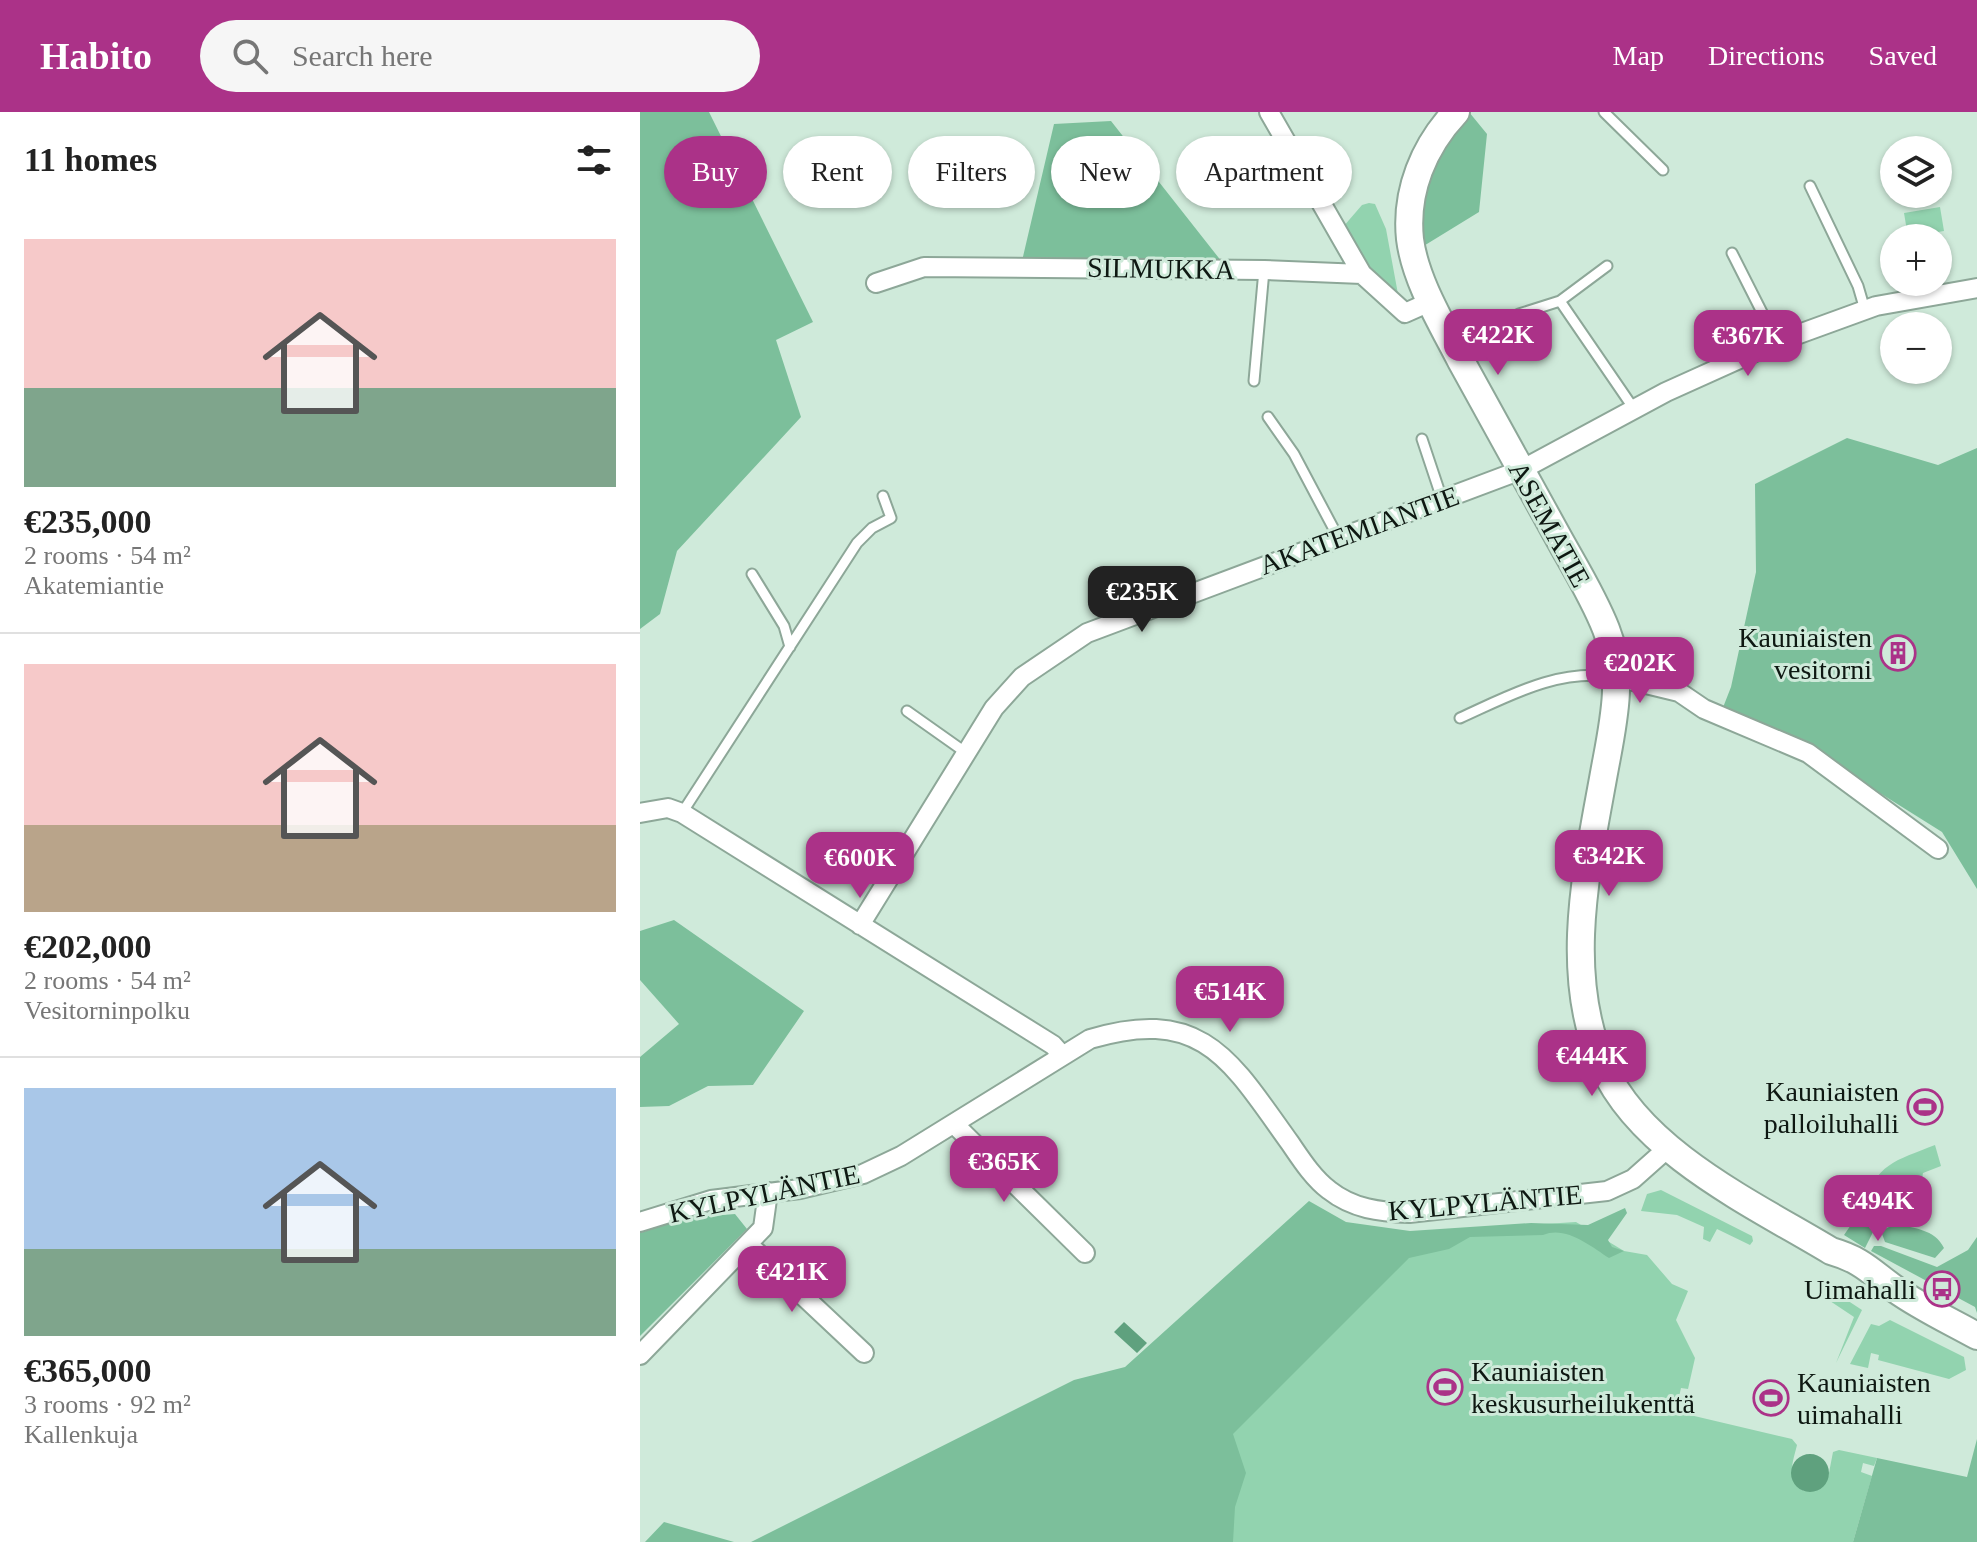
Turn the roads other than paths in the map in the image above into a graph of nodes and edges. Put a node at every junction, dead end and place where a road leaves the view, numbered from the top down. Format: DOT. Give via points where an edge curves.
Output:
graph roads {
  1 [pos="1269,112"];
  2 [pos="1456,112"];
  3 [pos="1604,112"];
  4 [pos="1663,170"];
  5 [pos="1810,186"];
  6 [pos="1732,253"];
  7 [pos="1607,266"];
  8 [pos="1264,270"];
  9 [pos="1362,274"];
  10 [pos="876,283"];
  11 [pos="1977,288"];
  12 [pos="1432,301"];
  13 [pos="1560,301"];
  14 [pos="1865,310"];
  15 [pos="1483,332"];
  16 [pos="1777,342"];
  17 [pos="1254,381"];
  18 [pos="1634,409"];
  19 [pos="1268,417"];
  20 [pos="1422,439"];
  21 [pos="1521,470"];
  22 [pos="883,496"];
  23 [pos="1442,499"];
  24 [pos="1338,537"];
  25 [pos="752,574"];
  26 [pos="790,647"];
  27 [pos="1617,677"];
  28 [pos="907,711"];
  29 [pos="1460,718"];
  30 [pos="965,752"];
  31 [pos="640,813"];
  32 [pos="682,813"];
  33 [pos="1938,849"];
  34 [pos="860,925"];
  35 [pos="1062,1055"];
  36 [pos="954,1124"];
  37 [pos="1669,1147"];
  38 [pos="768,1192"];
  39 [pos="1878,1212"];
  40 [pos="1854,1214"];
  41 [pos="640,1222"];
  42 [pos="748,1244"];
  43 [pos="1085,1253"];
  44 [pos="1977,1336"];
  45 [pos="864,1353"];
  46 [pos="640,1355"];
  1 -- 9 [label="street"];
  2 -- 12 [label="street, ASEMATIE" via="1414,180 1409,211 1410,241"];
  3 -- 4 [label="lane"];
  5 -- 14 [label="lane"];
  6 -- 16 [label="lane"];
  7 -- 13 [label="lane"];
  8 -- 9 [label="street, SILMUKKA"];
  8 -- 10 [label="street, SILMUKKA" via="924,267"];
  8 -- 17 [label="lane"];
  9 -- 12 [label="street" via="1405,313"];
  11 -- 14 [label="street, AKATEMIANTIE"];
  12 -- 21 [label="street, ASEMATIE"];
  13 -- 15 [label="lane"];
  13 -- 18 [label="lane"];
  14 -- 16 [label="street, AKATEMIANTIE"];
  16 -- 18 [label="street, AKATEMIANTIE"];
  18 -- 21 [label="street, AKATEMIANTIE"];
  19 -- 24 [label="lane"];
  20 -- 23 [label="lane"];
  21 -- 23 [label="street, AKATEMIANTIE"];
  21 -- 27 [label="street, ASEMATIE" via="1594,603 1614,652"];
  22 -- 26 [label="lane" via="891,518 857,543"];
  23 -- 24 [label="street, AKATEMIANTIE"];
  24 -- 30 [label="street, AKATEMIANTIE" via="1087,633 1022,677"];
  25 -- 26 [label="lane" via="784,626"];
  26 -- 32 [label="lane"];
  27 -- 29 [label="lane" via="1571,675"];
  27 -- 33 [label="street" via="1679,692 1704,709 1808,753"];
  27 -- 37 [label="street, ASEMATIE" via="1583,904 1580,964 1588,1010 1630,1091"];
  28 -- 30 [label="lane"];
  30 -- 34 [label="street, AKATEMIANTIE"];
  31 -- 32 [label="street" via="668,808"];
  32 -- 34 [label="street"];
  34 -- 35 [label="street"];
  35 -- 36 [label="street, KYLPYLÄNTIE"];
  35 -- 37 [label="street, KYLPYLÄNTIE" via="1101,1036 1153,1027 1212,1047 1233,1065 1327,1190 1353,1205 1381,1212 1607,1191 1633,1179"];
  36 -- 38 [label="street, KYLPYLÄNTIE" via="863,1174"];
  36 -- 43 [label="street"];
  37 -- 44 [label="street, ASEMATIE"];
  38 -- 41 [label="street, KYLPYLÄNTIE" via="704,1202"];
  38 -- 42 [label="street" via="763,1228"];
  39 -- 40 [label="lane"];
  42 -- 45 [label="street"];
  42 -- 46 [label="street"];
}
